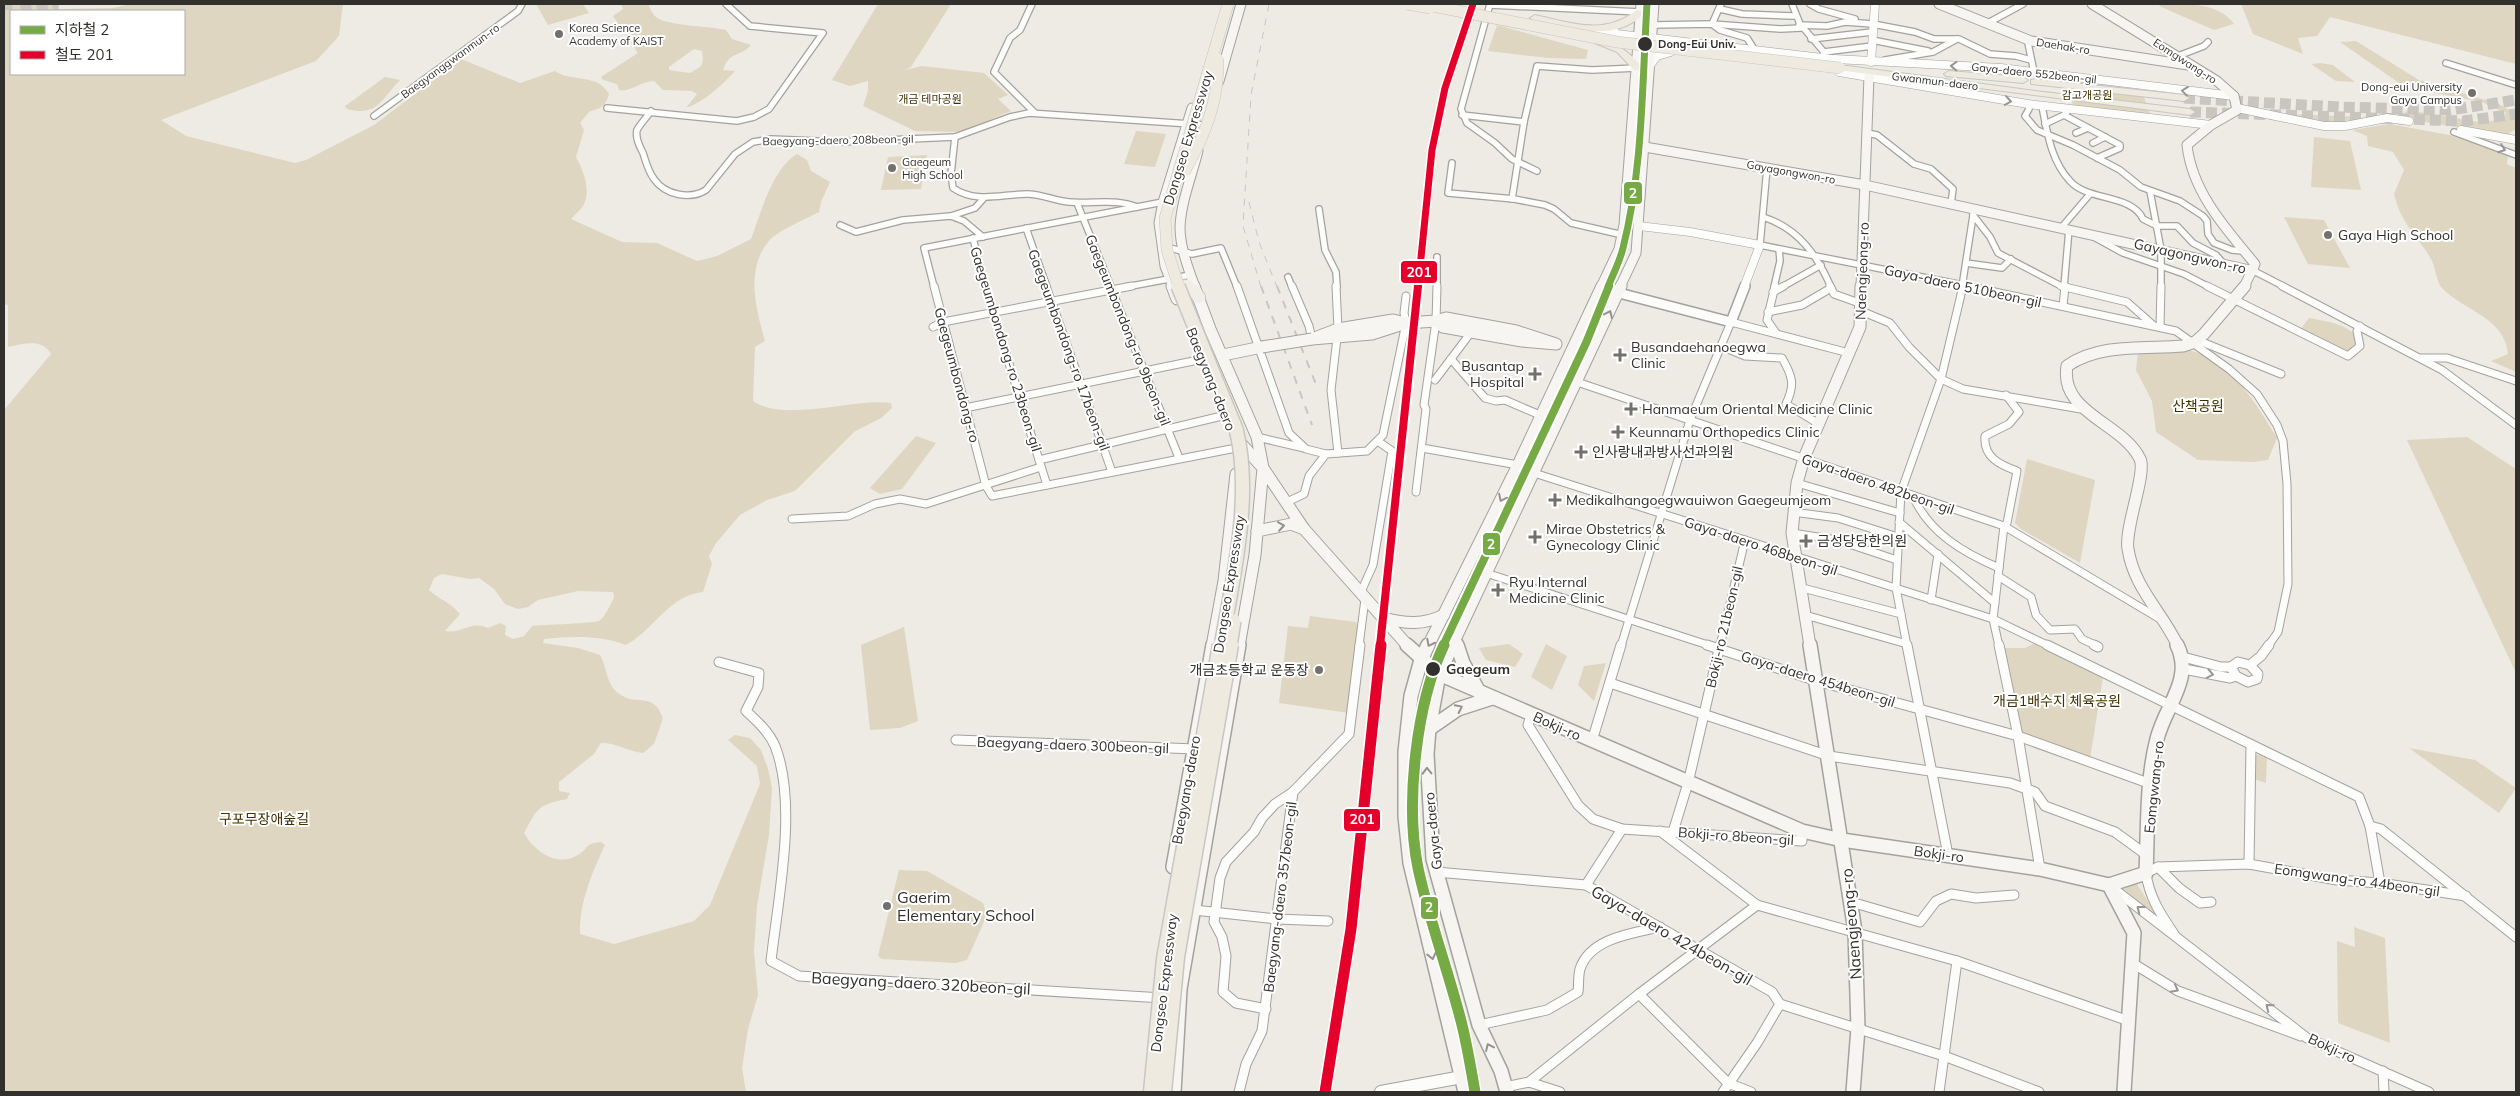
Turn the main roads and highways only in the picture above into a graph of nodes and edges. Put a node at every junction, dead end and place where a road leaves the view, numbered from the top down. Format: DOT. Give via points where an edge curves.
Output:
graph roads {
  1 [pos="1226,4"];
  2 [pos="1234,4"];
  3 [pos="1241,4"];
  4 [pos="1407,4"];
  5 [pos="1422,4"];
  6 [pos="1442,4"];
  7 [pos="1459,4"];
  8 [pos="1939,4"];
  9 [pos="2092,4"];
  10 [pos="1654,8"];
  11 [pos="1640,9"];
  12 [pos="1215,58"];
  13 [pos="1838,66"];
  14 [pos="2194,66"];
  15 [pos="1637,68"];
  16 [pos="1905,74"];
  17 [pos="1869,76"];
  18 [pos="2034,77"];
  19 [pos="2023,80"];
  20 [pos="2184,98"];
  21 [pos="2190,112"];
  22 [pos="1631,144"];
  23 [pos="1644,147"];
  24 [pos="1181,171"];
  25 [pos="1865,185"];
  26 [pos="2245,253"];
  27 [pos="2235,266"];
  28 [pos="2254,271"];
  29 [pos="1199,298"];
  30 [pos="1177,300"];
  31 [pos="1439,322"];
  32 [pos="1391,326"];
  33 [pos="1312,339"];
  34 [pos="1556,344"];
  35 [pos="1574,349"];
  36 [pos="1590,353"];
  37 [pos="1224,356"];
  38 [pos="1235,442"];
  39 [pos="1263,468"];
  40 [pos="1262,482"];
  41 [pos="1236,486"];
  42 [pos="1275,486"];
  43 [pos="1304,529"];
  44 [pos="1257,531"];
  45 [pos="1444,615"];
  46 [pos="1381,617"];
  47 [pos="1455,639"];
  48 [pos="1421,660"];
  49 [pos="1439,674"];
  50 [pos="1479,692"];
  51 [pos="1493,698"];
  52 [pos="1429,729"];
  53 [pos="1842,840"];
  54 [pos="2109,885"];
  55 [pos="1506,1089"];
  56 [pos="1146,1092"];
  57 [pos="1152,1092"];
  58 [pos="1163,1092"];
  59 [pos="1174,1092"];
  60 [pos="1465,1092"];
  61 [pos="1853,1092"];
  62 [pos="2124,1092"];
  1 -- 12 [label="highway, Dongseo Expressway, bridge"];
  1 -- 30 [label="main road, Baegyang-daero" via="1159,223 1161,246"];
  2 -- 12 [label="highway, Dongseo Expressway"];
  3 -- 29 [label="main road, Baegyang-daero" via="1183,201 1180,228 1183,250"];
  4 -- 15 [label="highway, bridge" via="1601,42 1617,48"];
  5 -- 13 [label="highway, bridge" via="1617,42"];
  6 -- 13 [label="highway" via="1619,38"];
  7 -- 11 [label="highway" via="1604,30 1626,25"];
  8 -- 14 [label="main road, Daehak-ro" via="2030,41"];
  9 -- 14 [label="main road, Eomgwang-ro"];
  10 -- 11 [label="main road" via="1647,17"];
  10 -- 23 [label="main road, Gaya-daero"];
  11 -- 15 [label="main road, Gaya-daero"];
  12 -- 24 [label="highway, Dongseo Expressway, bridge"];
  13 -- 16 [label="highway, Gwanmun-daero"];
  14 -- 26 [label="main road, Eomgwang-ro" via="2216,81 2238,107 2187,145 2187,155 2205,197"];
  15 -- 22 [label="main road, Gaya-daero"];
  16 -- 19 [label="highway, Gwanmun-daero"];
  16 -- 21 [label="highway, Gwanmun-daero" via="2033,94"];
  17 -- 25 [label="main road, Naengjeong-ro"];
  18 -- 20 [label="highway"];
  22 -- 23 [label="main road, Gayagongwon-ro"];
  22 -- 35 [label="main road, Gaya-daero" via="1622,235 1614,265"];
  23 -- 25 [label="main road, Gayagongwon-ro"];
  36 -- 23 [label="main road, Gaya-daero, one-way" via="1636,253"];
  24 -- 57 [label="highway, Dongseo Expressway, bridge" via="1165,218 1166,250 1236,428 1244,482 1233,579 1165,958"];
  24 -- 58 [label="highway, Dongseo Expressway, bridge" via="1173,219 1175,252 1182,277 1243,424 1252,486 1242,579 1176,957"];
  25 -- 27 [label="main road, Gayagongwon-ro" via="1973,212"];
  25 -- 53 [label="main road, Naengjeong-ro" via="1860,328 1804,458 1797,483 1792,533"];
  26 -- 27 [label="main road" via="2246,260"];
  26 -- 28 [label="main road" via="2255,264"];
  27 -- 28 [label="main road, Gayagongwon-ro"];
  28 -- 54 [label="main road, Eomgwang-ro" via="2234,299 2195,341 2154,349 2086,353 2074,358 2064,375 2070,396 2081,408 2137,450 2142,462 2128,547 2143,594 2164,621 2183,657 2184,669 2178,692 2169,705 2157,739 2151,784 2148,856 2152,870"];
  29 -- 30 [label="main road" via="1189,286 1183,285 1176,289"];
  29 -- 37 [label="main road, Baegyang-daero"];
  30 -- 38 [label="main road, Baegyang-daero"];
  31 -- 33 [label="main road" via="1406,323 1395,329"];
  31 -- 34 [label="main road"];
  31 -- 34 [label="main road" via="1443,327"];
  31 -- 34 [label="main road" via="1446,318 1511,329"];
  32 -- 33 [label="main road"];
  33 -- 37 [label="main road, bridge"];
  34 -- 35 [label="main road"];
  35 -- 36 [label="main road"];
  35 -- 45 [label="main road, Gaya-daero, one-way"];
  36 -- 47 [label="main road, Gaya-daero"];
  37 -- 39 [label="main road, Baegyang-daero" via="1258,437"];
  38 -- 39 [label="main road, Bokji-ro"];
  38 -- 41 [label="main road, Baegyang-daero"];
  39 -- 40 [label="main road, Baegyang-daero"];
  39 -- 42 [label="main road, Bokji-ro"];
  40 -- 41 [label="main road"];
  40 -- 42 [label="main road"];
  40 -- 44 [label="main road, Baegyang-daero"];
  41 -- 56 [label="main road, Baegyang-daero" via="1224,581 1160,948"];
  42 -- 43 [label="main road, Bokji-ro"];
  44 -- 43 [label="main road, one-way" via="1291,524"];
  43 -- 46 [label="main road, Bokji-ro"];
  44 -- 59 [label="main road, Baegyang-daero" via="1180,999"];
  45 -- 46 [label="main road" via="1431,622 1415,624"];
  45 -- 48 [label="main road, Gaya-daero, one-way"];
  46 -- 48 [label="main road, Bokji-ro"];
  47 -- 49 [label="main road, Gaya-daero"];
  47 -- 50 [label="main road" via="1463,663"];
  48 -- 49 [label="main road, Bokji-ro"];
  48 -- 60 [label="main road, Gaya-daero, one-way" via="1410,705 1405,752 1405,816 1410,863"];
  49 -- 50 [label="main road, Bokji-ro"];
  49 -- 52 [label="main road, Gaya-daero"];
  50 -- 51 [label="main road, Bokji-ro"];
  52 -- 51 [label="main road, one-way" via="1455,710 1477,700"];
  51 -- 53 [label="main road, Bokji-ro" via="1802,831"];
  55 -- 52 [label="main road, Gaya-daero, one-way" via="1479,1025 1436,872 1429,818"];
  53 -- 54 [label="main road, Bokji-ro" via="2040,869"];
  53 -- 61 [label="main road, Naengjeong-ro" via="1855,931 1858,1028"];
  54 -- 62 [label="main road" via="2134,933"];
}
